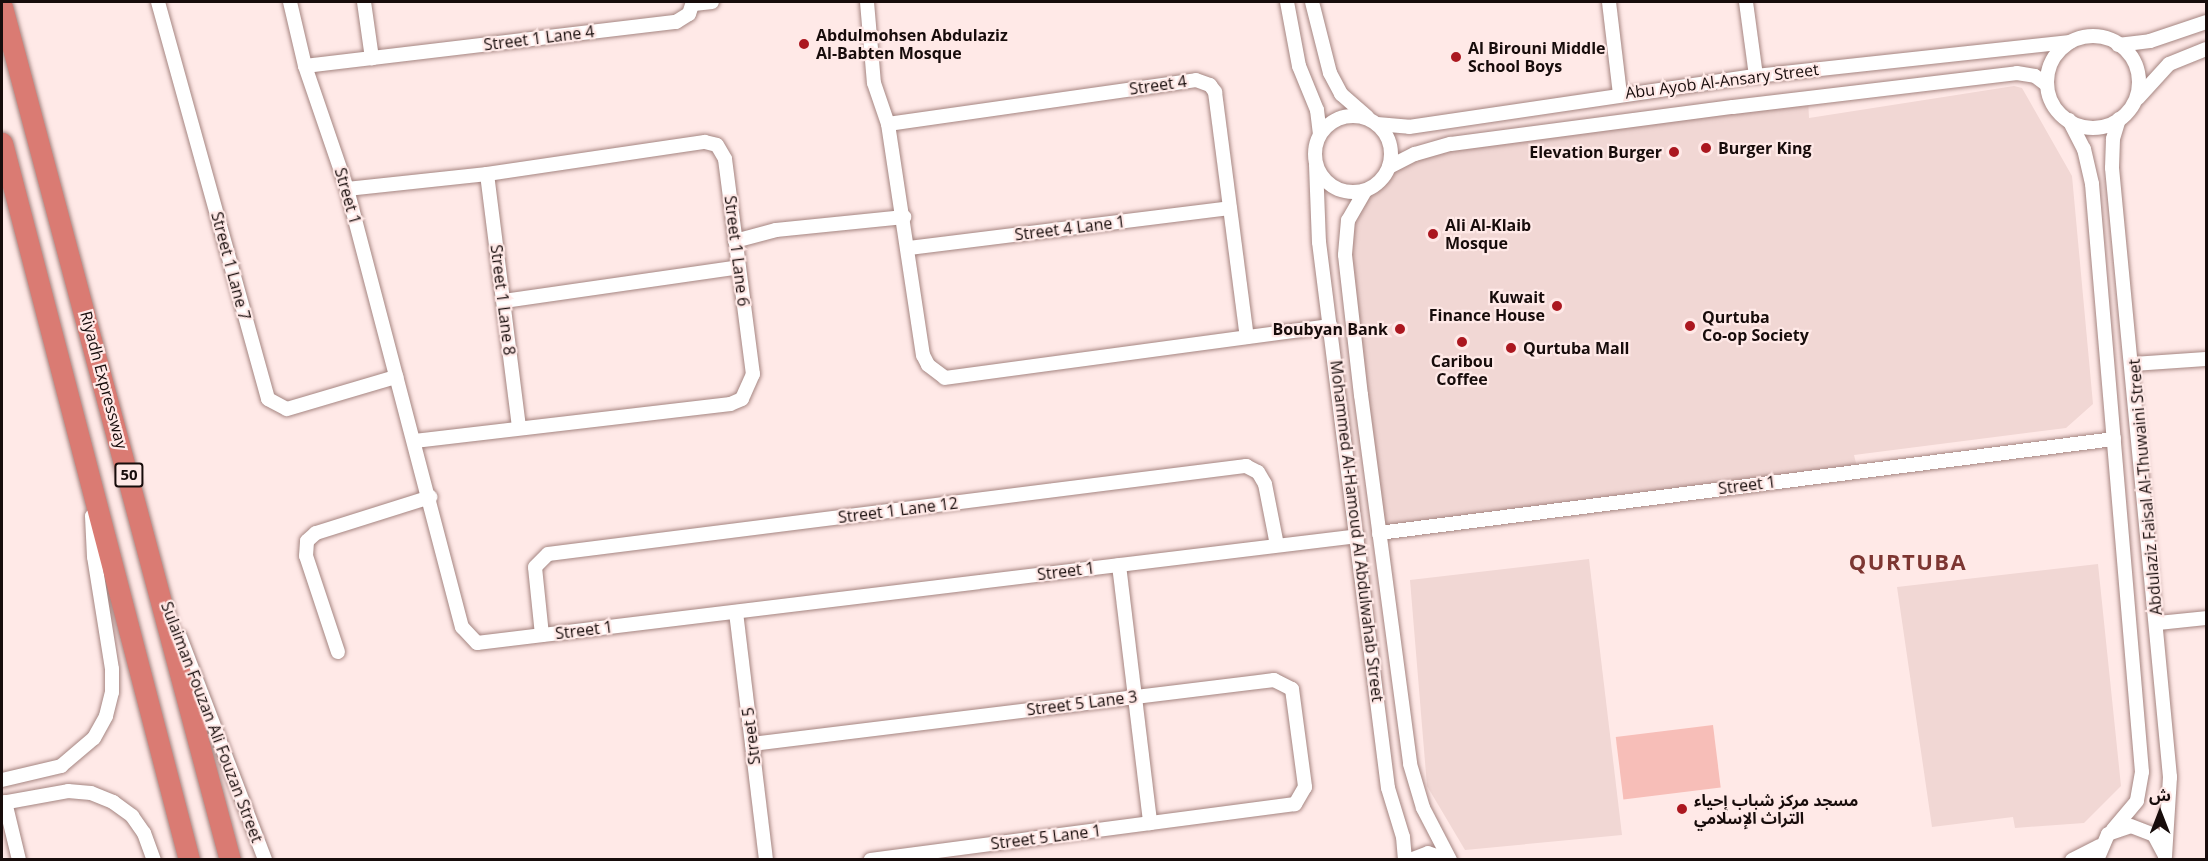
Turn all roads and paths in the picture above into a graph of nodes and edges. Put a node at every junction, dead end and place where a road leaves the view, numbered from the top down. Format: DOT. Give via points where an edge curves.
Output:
graph roads {
  1 [pos="12,2"];
  2 [pos="159,2"];
  3 [pos="290,2"];
  4 [pos="364,2"];
  5 [pos="712,2"];
  6 [pos="867,2"];
  7 [pos="1287,2"];
  8 [pos="1312,2"];
  9 [pos="1609,2"];
  10 [pos="1746,2"];
  11 [pos="693,3"];
  12 [pos="2,7"];
  13 [pos="2206,22"];
  14 [pos="2070,42"];
  15 [pos="2118,45"];
  16 [pos="2206,49"];
  17 [pos="372,58"];
  18 [pos="1875,63"];
  19 [pos="305,66"];
  20 [pos="1756,76"];
  21 [pos="2047,85"];
  22 [pos="1881,89"];
  23 [pos="25,91"];
  24 [pos="1620,94"];
  25 [pos="2133,104"];
  26 [pos="2120,118"];
  27 [pos="2069,120"];
  28 [pos="1374,122"];
  29 [pos="888,124"];
  30 [pos="1320,134"];
  31 [pos="3,150"];
  32 [pos="1316,165"];
  33 [pos="1389,167"];
  34 [pos="487,174"];
  35 [pos="347,189"];
  36 [pos="1365,191"];
  37 [pos="1230,208"];
  38 [pos="904,217"];
  39 [pos="735,241"];
  40 [pos="909,248"];
  41 [pos="739,267"];
  42 [pos="504,301"];
  43 [pos="1331,326"];
  44 [pos="1247,337"];
  45 [pos="2206,359"];
  46 [pos="2133,364"];
  47 [pos="396,377"];
  48 [pos="519,426"];
  49 [pos="2114,440"];
  50 [pos="415,441"];
  51 [pos="91,478"];
  52 [pos="430,497"];
  53 [pos="1379,533"];
  54 [pos="1358,536"];
  55 [pos="1277,545"];
  56 [pos="1119,565"];
  57 [pos="160,585"];
  58 [pos="736,612"];
  59 [pos="2206,618"];
  60 [pos="2158,623"];
  61 [pos="543,635"];
  62 [pos="338,652"];
  63 [pos="1135,697"];
  64 [pos="752,744"];
  65 [pos="40,773"];
  66 [pos="2,780"];
  67 [pos="44,796"];
  68 [pos="3,803"];
  69 [pos="1295,804"];
  70 [pos="217,809"];
  71 [pos="1150,823"];
  72 [pos="2113,831"];
  73 [pos="2098,853"];
  74 [pos="2165,858"];
  75 [pos="19,860"];
  76 [pos="154,860"];
  77 [pos="189,860"];
  78 [pos="230,860"];
  79 [pos="235,860"];
  80 [pos="265,860"];
  81 [pos="766,860"];
  82 [pos="871,860"];
  83 [pos="1405,860"];
  84 [pos="1410,860"];
  85 [pos="1449,860"];
  86 [pos="2072,860"];
  1 -- 23 [label="highway"];
  2 -- 47 [label="street, Street 1 Lane 7" via="268,399 287,409"];
  3 -- 19 [label="street, Street 1"];
  4 -- 17 [label="street"];
  5 -- 11 [label="street"];
  6 -- 29 [label="street" via="874,83"];
  7 -- 30 [label="street" via="1299,66 1317,110"];
  8 -- 28 [label="street" via="1330,73 1341,94"];
  9 -- 24 [label="street"];
  10 -- 20 [label="street"];
  11 -- 17 [label="street, Street 1 Lane 4" via="683,20 676,22"];
  12 -- 23 [label="highway, Riyadh Expressway / 50"];
  13 -- 15 [label="street" via="2150,41"];
  14 -- 15 [label="street" via="2096,36"];
  14 -- 18 [label="street, Abu Ayob Al-Ansary Street"];
  14 -- 21 [label="street" via="2051,63"];
  15 -- 25 [label="street" via="2133,59 2138,74"];
  16 -- 25 [label="street" via="2169,64"];
  17 -- 19 [label="street, Street 1 Lane 4"];
  18 -- 20 [label="street, Abu Ayob Al-Ansary Street"];
  18 -- 22 [label="street" via="1881,74"];
  19 -- 35 [label="street, Street 1"];
  20 -- 24 [label="street, Abu Ayob Al-Ansary Street"];
  21 -- 22 [label="street, Abu Ayob Al-Ansary Street" via="2035,76 2017,74"];
  21 -- 27 [label="street" via="2052,104"];
  22 -- 33 [label="street, Abu Ayob Al-Ansary Street" via="1451,144 1415,154"];
  23 -- 57 [label="highway, Riyadh Expressway / 50"];
  24 -- 28 [label="street, Abu Ayob Al-Ansary Street" via="1409,127"];
  25 -- 26 [label="street"];
  26 -- 27 [label="street" via="2093,128"];
  26 -- 46 [label="street, Abdulaziz Faisal Al-Thuwaini Street" via="2114,132 2112,160"];
  27 -- 49 [label="street, Abdulaziz Faisal Al-Thuwaini Street" via="2084,149 2092,184"];
  28 -- 30 [label="street" via="1352,116 1340,118"];
  28 -- 33 [label="street" via="1391,147"];
  29 -- 37 [label="street, Street 4" via="1196,80 1215,92"];
  29 -- 38 [label="street"];
  30 -- 32 [label="street" via="1315,146"];
  31 -- 51 [label="highway, 50"];
  32 -- 36 [label="street" via="1322,178 1338,190"];
  32 -- 43 [label="street, Mohammed Al-Hamoud Al Abdulwahab Street" via="1318,242"];
  33 -- 36 [label="street" via="1378,184"];
  34 -- 35 [label="street, Street 1 Lane 6"];
  34 -- 39 [label="street, Street 1 Lane 6" via="705,142 717,145 725,159"];
  34 -- 42 [label="street, Street 1 Lane 8"];
  35 -- 47 [label="street, Street 1"];
  36 -- 53 [label="street, Mohammed Al-Hamoud Al Abdulwahab Street" via="1348,220 1345,255"];
  37 -- 40 [label="street, Street 4 Lane 1"];
  37 -- 44 [label="street, Street 4"];
  38 -- 39 [label="street" via="776,230"];
  38 -- 40 [label="street"];
  39 -- 41 [label="street, Street 1 Lane 6"];
  40 -- 44 [label="street" via="923,355 928,365 945,378"];
  41 -- 42 [label="street"];
  41 -- 48 [label="street, Street 1 Lane 6" via="753,374 742,399 730,404"];
  42 -- 48 [label="street, Street 1 Lane 8"];
  43 -- 44 [label="street"];
  43 -- 54 [label="street, Mohammed Al-Hamoud Al Abdulwahab Street"];
  45 -- 46 [label="street"];
  46 -- 60 [label="street, Abdulaziz Faisal Al-Thuwaini Street"];
  47 -- 50 [label="street, Street 1"];
  48 -- 50 [label="street, Street 1 Lane 6"];
  49 -- 53 [label="street, Street 1"];
  49 -- 72 [label="street, Abdulaziz Faisal Al-Thuwaini Street" via="2142,772 2137,801"];
  50 -- 52 [label="street, Street 1"];
  51 -- 65 [label="street" via="94,557 112,692 106,716 94,738 61,766"];
  51 -- 77 [label="highway, 50"];
  52 -- 61 [label="street, Street 1" via="462,627 468,636 486,644"];
  52 -- 62 [label="street" via="316,533 307,541 306,556"];
  53 -- 85 [label="street, Mohammed Al-Hamoud Al Abdulwahab Street" via="1412,776 1427,818"];
  54 -- 55 [label="street, Street 1"];
  54 -- 83 [label="street, Mohammed Al-Hamoud Al Abdulwahab Street" via="1388,788 1403,837"];
  55 -- 56 [label="street, Street 1"];
  55 -- 61 [label="street, Street 1 Lane 12" via="1265,484 1258,472 1246,466 548,554 536,567"];
  56 -- 58 [label="street, Street 1"];
  56 -- 63 [label="street"];
  57 -- 70 [label="highway, Riyadh Expressway / 50"];
  57 -- 80 [label="street, Sulaiman Fouzan Ali Fouzan Street"];
  58 -- 61 [label="street, Street 1"];
  58 -- 64 [label="street, Street 5"];
  59 -- 60 [label="street"];
  60 -- 74 [label="street, Abdulaziz Faisal Al-Thuwaini Street" via="2170,788"];
  63 -- 64 [label="street, Street 5 Lane 3"];
  63 -- 69 [label="street, Street 5 Lane 3" via="1274,680 1285,683 1292,689 1305,787"];
  63 -- 71 [label="street"];
  64 -- 81 [label="street, Street 5"];
  65 -- 66 [label="street"];
  65 -- 67 [label="street" via="46,781"];
  67 -- 68 [label="street"];
  67 -- 76 [label="street" via="68,791 91,793 114,802 144,833"];
  68 -- 75 [label="street"];
  69 -- 71 [label="street, Street 5 Lane 1"];
  70 -- 78 [label="highway, Riyadh Expressway / 50"];
  70 -- 79 [label="highway"];
  71 -- 82 [label="street, Street 5 Lane 1"];
  72 -- 73 [label="street, Abdulaziz Faisal Al-Thuwaini Street"];
  72 -- 74 [label="street" via="2131,826 2149,831 2158,839"];
  73 -- 86 [label="street"];
  84 -- 85 [label="street" via="1428,854"];
}
